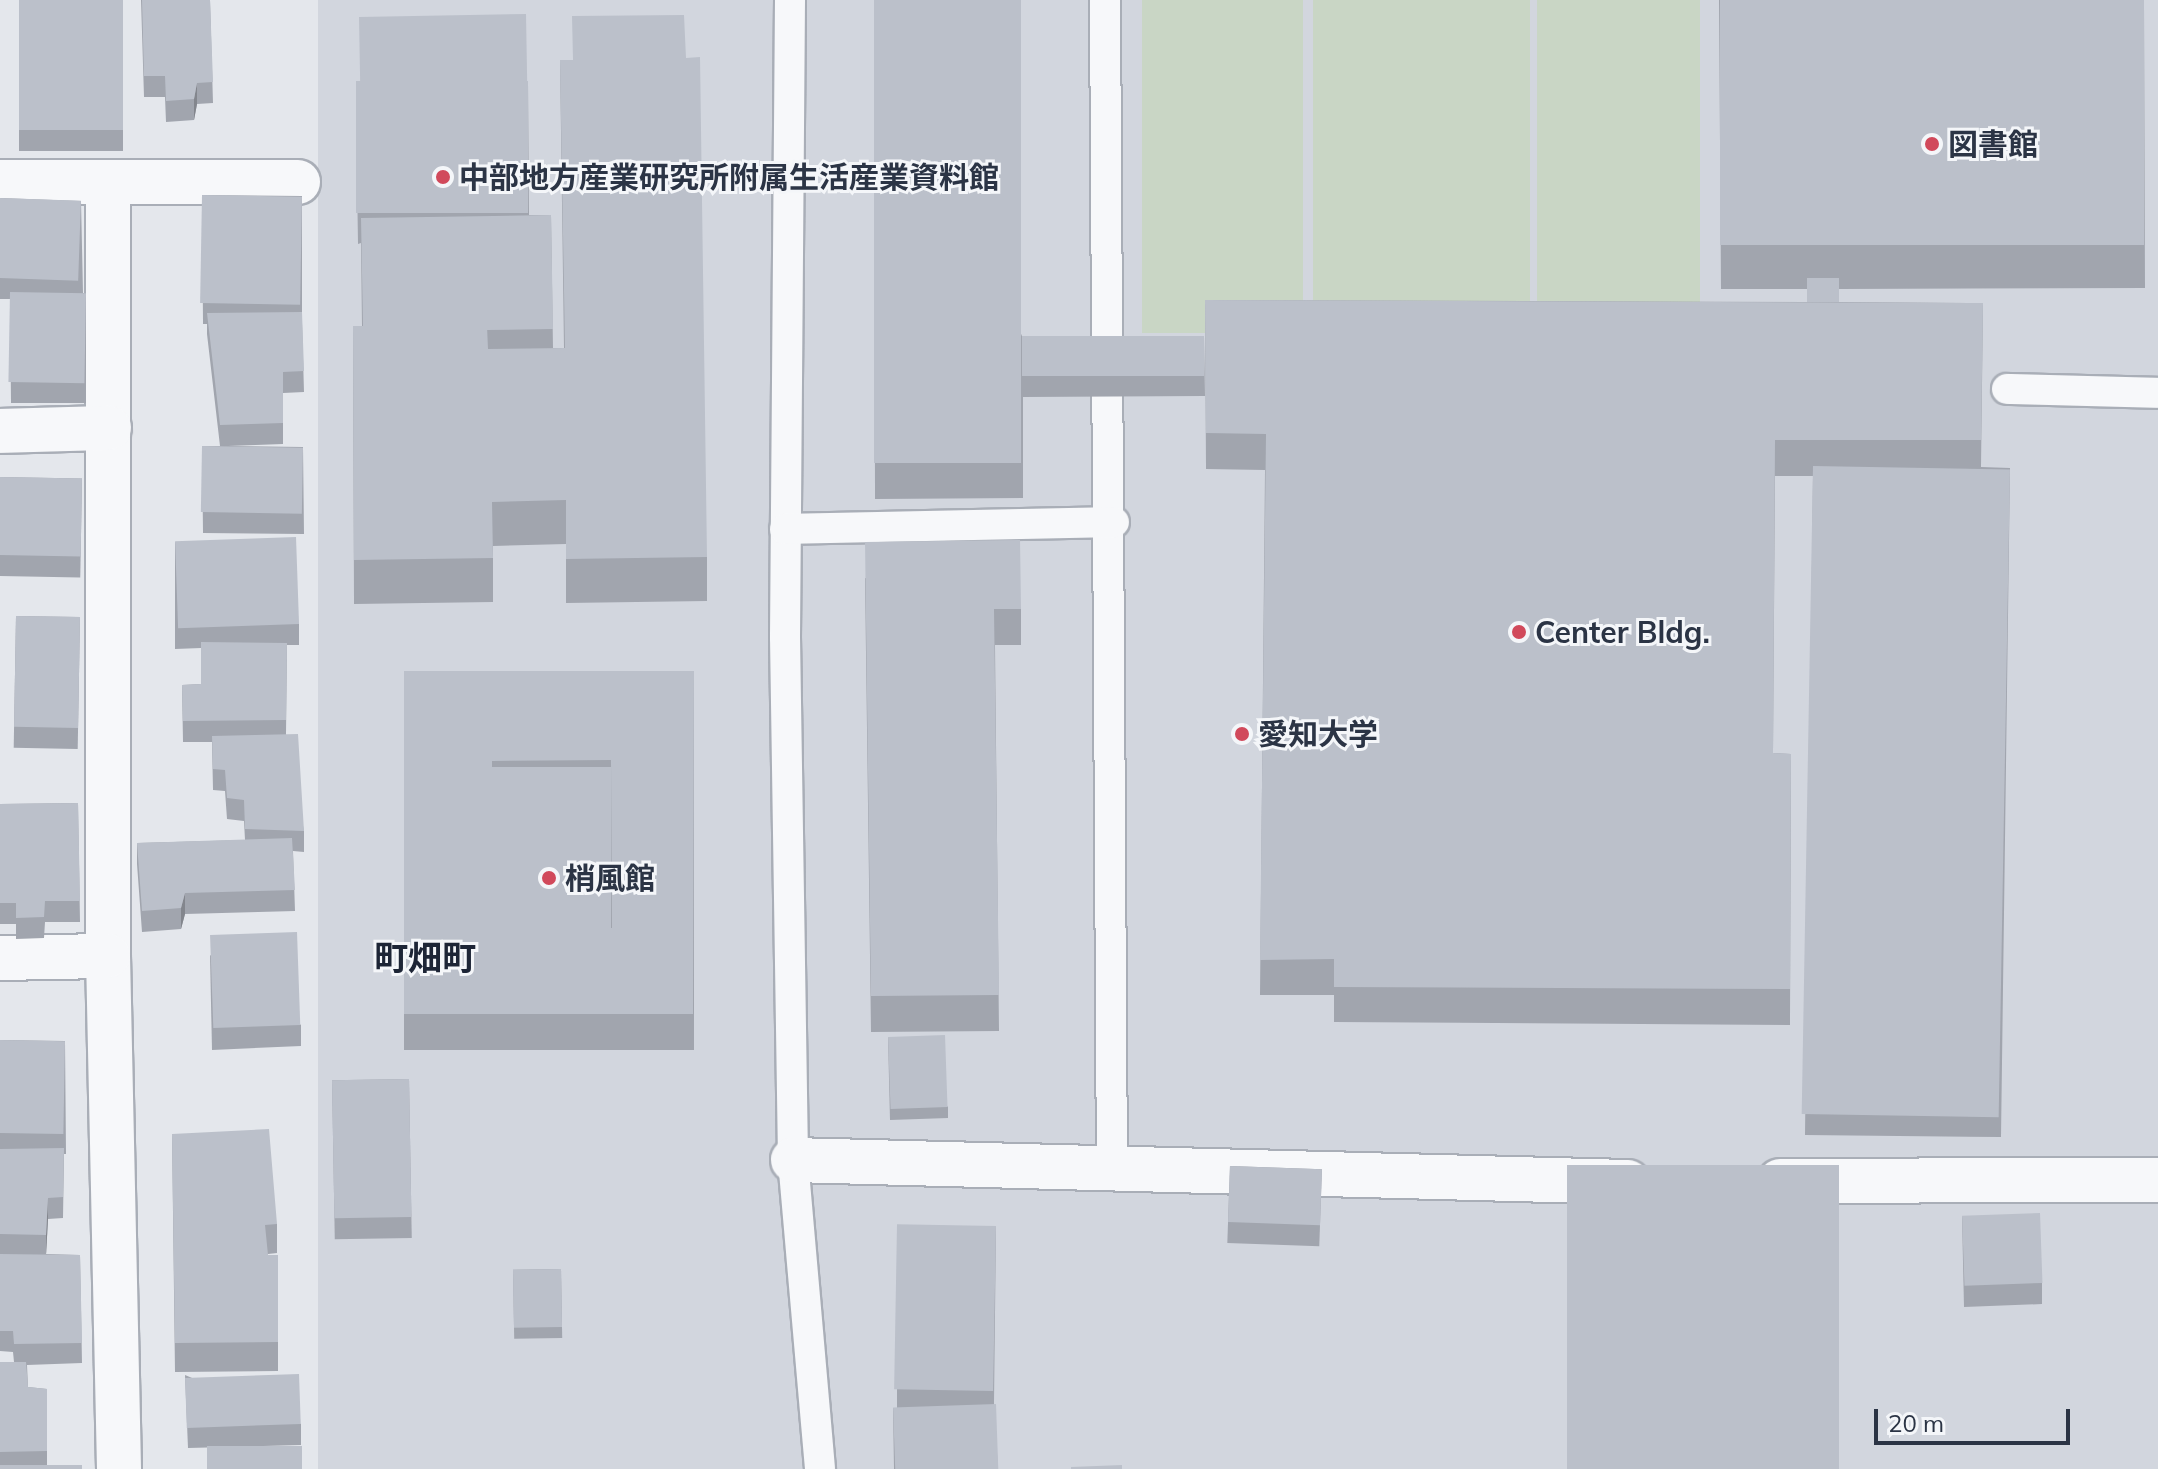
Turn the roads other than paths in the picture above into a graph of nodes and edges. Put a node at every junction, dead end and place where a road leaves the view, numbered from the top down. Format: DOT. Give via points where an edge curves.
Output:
graph roads {
  1 [pos="790,0"];
  2 [pos="1105,0"];
  3 [pos="0,182"];
  4 [pos="108,182"];
  5 [pos="298,182"];
  6 [pos="2007,389"];
  7 [pos="2158,393"];
  8 [pos="109,428"];
  9 [pos="0,431"];
  10 [pos="1114,522"];
  11 [pos="785,529"];
  12 [pos="108,956"];
  13 [pos="0,958"];
  14 [pos="793,1160"];
  15 [pos="1112,1166"];
  16 [pos="2158,1180"];
  17 [pos="1667,1181"];
  18 [pos="1730,1181"];
  19 [pos="119,1469"];
  20 [pos="820,1469"];
  1 -- 11 [label="lane"];
  2 -- 10 [label="lane"];
  3 -- 4 [label="street"];
  4 -- 5 [label="street"];
  4 -- 8 [label="street"];
  6 -- 7 [label="lane"];
  8 -- 9 [label="street"];
  8 -- 12 [label="street"];
  10 -- 11 [label="lane"];
  10 -- 15 [label="lane"];
  11 -- 14 [label="lane"];
  12 -- 13 [label="street"];
  12 -- 19 [label="street"];
  14 -- 15 [label="street"];
  14 -- 20 [label="lane"];
  15 -- 17 [label="street"];
  16 -- 18 [label="street"];
}
